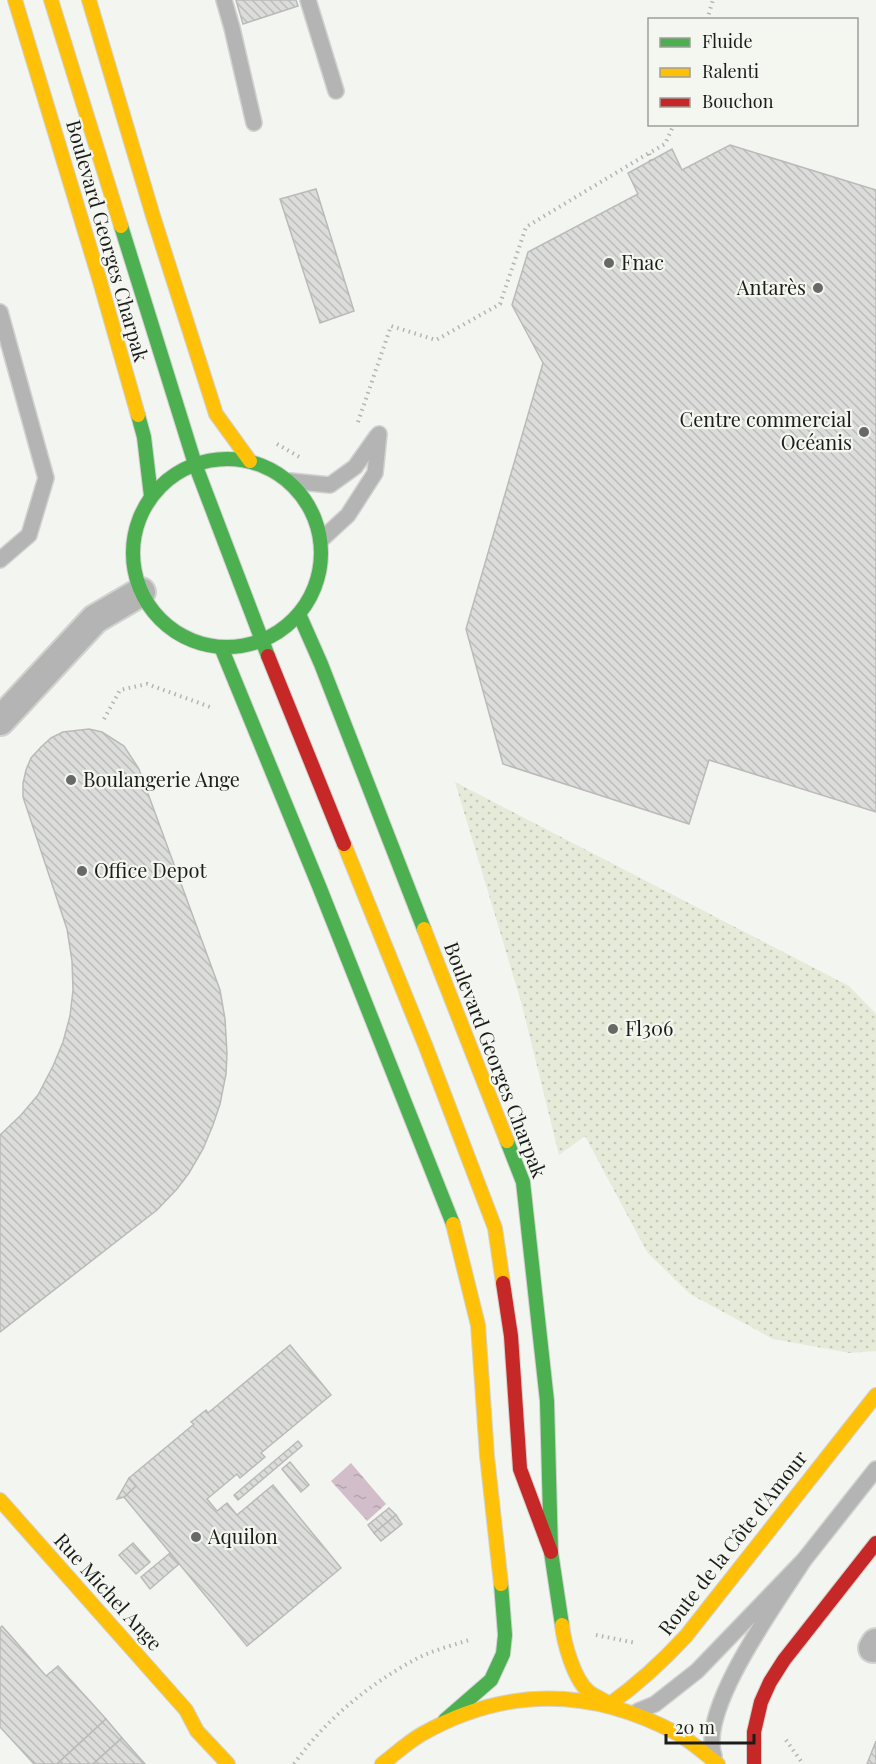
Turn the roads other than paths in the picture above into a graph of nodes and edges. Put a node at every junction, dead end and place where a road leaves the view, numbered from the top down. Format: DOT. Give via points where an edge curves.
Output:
graph roads {
  1 [pos="15,0"];
  2 [pos="51,0"];
  3 [pos="89,0"];
  4 [pos="224,0"];
  5 [pos="308,0"];
  6 [pos="336,91"];
  7 [pos="254,123"];
  8 [pos="0,312"];
  9 [pos="250,461"];
  10 [pos="195,464"];
  11 [pos="290,481"];
  12 [pos="152,496"];
  13 [pos="321,540"];
  14 [pos="0,560"];
  15 [pos="141,592"];
  16 [pos="299,614"];
  17 [pos="262,641"];
  18 [pos="221,647"];
  19 [pos="0,722"];
  20 [pos="876,1395"];
  21 [pos="520,1469"];
  22 [pos="876,1469"];
  23 [pos="513,1489"];
  24 [pos="0,1500"];
  25 [pos="507,1509"];
  26 [pos="497,1538"];
  27 [pos="876,1543"];
  28 [pos="551,1552"];
  29 [pos="804,1560"];
  30 [pos="610,1704"];
  31 [pos="632,1713"];
  32 [pos="445,1720"];
  33 [pos="231,1758"];
  34 [pos="386,1760"];
  35 [pos="717,1763"];
  36 [pos="368,1764"];
  37 [pos="754,1764"];
  1 -- 12 [label="main road, Boulevard Georges Charpak" via="144,437"];
  2 -- 10 [label="main road"];
  3 -- 9 [label="main road" via="216,414"];
  4 -- 7 [label="lane"];
  5 -- 6 [label="lane"];
  8 -- 14 [label="lane" via="46,478 29,535"];
  9 -- 10 [label="main road" via="222,458"];
  9 -- 11 [label="main road" via="271,468"];
  10 -- 12 [label="main road" via="171,477"];
  10 -- 17 [label="main road"];
  11 -- 13 [label="main road" via="305,498"];
  11 -- 13 [label="lane" via="330,485 356,466 379,434 375,473 348,514"];
  12 -- 15 [label="main road" via="139,518 133,542 134,568"];
  13 -- 16 [label="main road" via="321,567 314,592"];
  15 -- 18 [label="main road" via="154,614 173,631 195,642"];
  15 -- 19 [label="street" via="94,619"];
  16 -- 17 [label="main road"];
  16 -- 28 [label="main road, Boulevard Georges Charpak" via="523,1182 547,1401"];
  17 -- 18 [label="main road"];
  17 -- 21 [label="main road" via="495,1228 511,1336"];
  18 -- 26 [label="main road" via="456,1231 478,1325"];
  20 -- 30 [label="main road, Route de la Côte d'Amour" via="669,1656"];
  21 -- 23 [label="main road"];
  21 -- 28 [label="main road"];
  22 -- 29 [label="lane"];
  24 -- 33 [label="main road, Rue Michel Ange" via="186,1710 211,1726"];
  25 -- 26 [label="main road"];
  26 -- 32 [label="main road" via="503,1654 490,1680"];
  27 -- 37 [label="main road" via="770,1682 754,1732"];
  28 -- 30 [label="main road, Boulevard Georges Charpak" via="563,1634 578,1679 588,1691"];
  29 -- 31 [label="lane" via="683,1683 655,1704"];
  29 -- 35 [label="lane" via="729,1683 713,1724 711,1748"];
  30 -- 31 [label="main road"];
  30 -- 32 [label="main road" via="562,1697 525,1698 479,1707"];
  31 -- 35 [label="main road" via="670,1728"];
  32 -- 34 [label="main road"];
  34 -- 36 [label="main road"];
}
